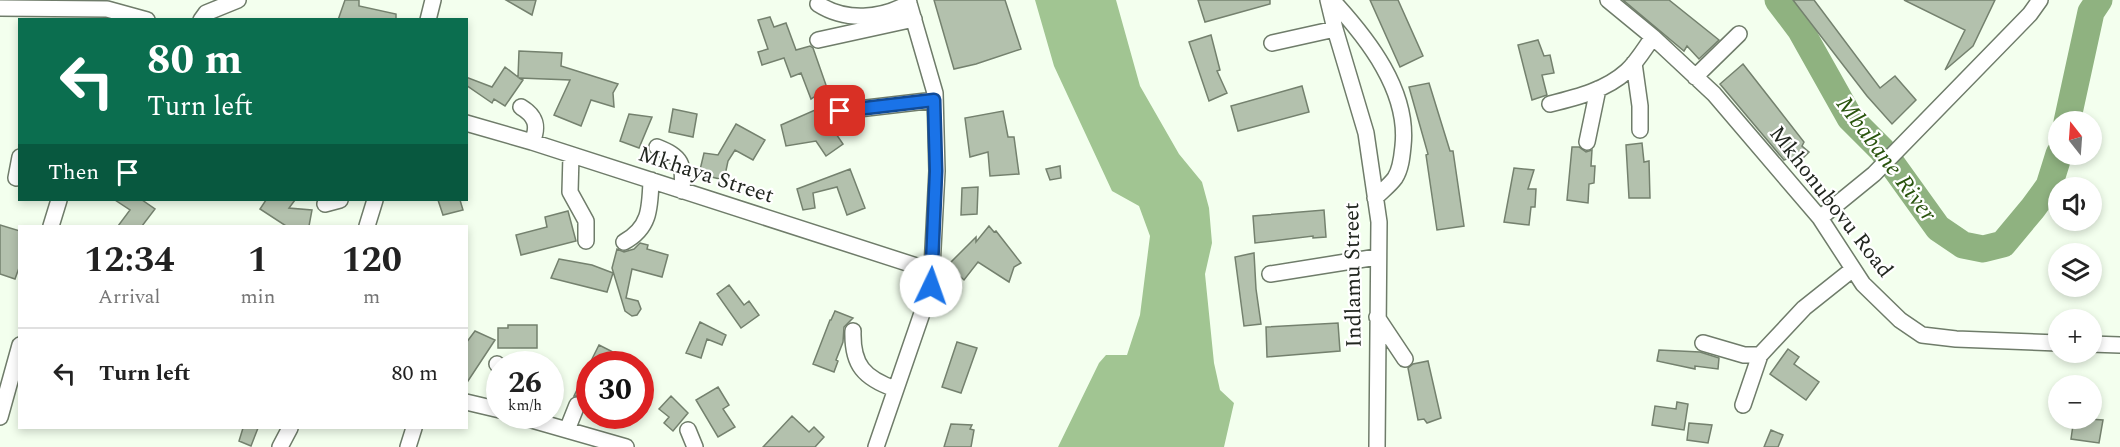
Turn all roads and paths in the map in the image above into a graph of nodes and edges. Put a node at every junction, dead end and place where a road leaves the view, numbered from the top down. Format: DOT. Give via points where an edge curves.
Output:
graph roads {
  1 [pos="238,0"];
  2 [pos="433,0"];
  3 [pos="1330,0"];
  4 [pos="1608,0"];
  5 [pos="2040,0"];
  6 [pos="909,2"];
  7 [pos="818,4"];
  8 [pos="0,8"];
  9 [pos="103,9"];
  10 [pos="54,14"];
  11 [pos="139,18"];
  12 [pos="202,18"];
  13 [pos="428,18"];
  14 [pos="914,19"];
  15 [pos="1335,29"];
  16 [pos="1739,34"];
  17 [pos="1653,37"];
  18 [pos="818,40"];
  19 [pos="1272,43"];
  20 [pos="1634,63"];
  21 [pos="1695,76"];
  22 [pos="1598,89"];
  23 [pos="934,100"];
  24 [pos="1550,104"];
  25 [pos="521,107"];
  26 [pos="824,113"];
  27 [pos="468,124"];
  28 [pos="1640,130"];
  29 [pos="532,142"];
  30 [pos="1587,142"];
  31 [pos="657,147"];
  32 [pos="571,154"];
  33 [pos="18,168"];
  34 [pos="16,178"];
  35 [pos="651,180"];
  36 [pos="682,190"];
  37 [pos="1376,198"];
  38 [pos="59,201"];
  39 [pos="375,201"];
  40 [pos="1820,218"];
  41 [pos="56,224"];
  42 [pos="367,225"];
  43 [pos="586,241"];
  44 [pos="624,242"];
  45 [pos="1377,257"];
  46 [pos="1853,270"];
  47 [pos="932,271"];
  48 [pos="1270,274"];
  49 [pos="1377,317"];
  50 [pos="854,331"];
  51 [pos="1703,343"];
  52 [pos="2048,343"];
  53 [pos="2102,344"];
  54 [pos="2120,345"];
  55 [pos="18,352"];
  56 [pos="1760,355"];
  57 [pos="1405,359"];
  58 [pos="895,389"];
  59 [pos="468,402"];
  60 [pos="1743,405"];
  61 [pos="486,407"];
  62 [pos="576,408"];
  63 [pos="0,417"];
  64 [pos="289,429"];
  65 [pos="414,429"];
  66 [pos="564,429"];
  67 [pos="567,430"];
  68 [pos="688,430"];
  69 [pos="587,441"];
  70 [pos="280,447"];
  71 [pos="408,447"];
  72 [pos="626,447"];
  73 [pos="696,447"];
  74 [pos="876,447"];
  75 [pos="1377,447"];
  1 -- 12 [label="street"];
  2 -- 13 [label="street"];
  3 -- 15 [label="street, Indlamu Street"];
  3 -- 37 [label="street" via="1360,31 1398,100 1405,133 1402,159 1395,178"];
  4 -- 17 [label="street, Mkhonubovu Road"];
  5 -- 40 [label="street" via="1874,174"];
  6 -- 7 [label="street" via="896,10 855,17 831,12"];
  6 -- 14 [label="street"];
  8 -- 10 [label="street"];
  9 -- 10 [label="street"];
  9 -- 11 [label="street"];
  14 -- 18 [label="street"];
  14 -- 23 [label="street"];
  15 -- 19 [label="street"];
  15 -- 37 [label="street, Indlamu Street" via="1366,133"];
  16 -- 21 [label="street"];
  17 -- 20 [label="street"];
  17 -- 21 [label="street, Mkhonubovu Road"];
  20 -- 22 [label="street"];
  20 -- 28 [label="street"];
  21 -- 40 [label="street, Mkhonubovu Road"];
  22 -- 24 [label="street"];
  22 -- 30 [label="street"];
  23 -- 26 [label="street"];
  23 -- 47 [label="street"];
  25 -- 29 [label="street" via="536,122"];
  27 -- 29 [label="street, Mkhaya Street"];
  29 -- 32 [label="street, Mkhaya Street"];
  31 -- 36 [label="street" via="678,159"];
  32 -- 35 [label="street, Mkhaya Street"];
  32 -- 43 [label="street" via="570,192 586,221"];
  33 -- 34 [label="street"];
  35 -- 36 [label="street, Mkhaya Street"];
  35 -- 44 [label="street" via="644,226"];
  36 -- 47 [label="street, Mkhaya Street"];
  37 -- 45 [label="street, Indlamu Street"];
  38 -- 41 [label="street"];
  39 -- 42 [label="street"];
  40 -- 46 [label="street, Mkhonubovu Road"];
  45 -- 48 [label="street"];
  45 -- 49 [label="street, Indlamu Street"];
  46 -- 52 [label="street, Mkhonubovu Road" via="1900,320 1922,335"];
  46 -- 56 [label="street" via="1804,308"];
  47 -- 58 [label="street" via="931,286"];
  49 -- 57 [label="street"];
  49 -- 75 [label="street, Indlamu Street"];
  50 -- 58 [label="street" via="853,347 859,365 868,377"];
  51 -- 56 [label="street" via="1744,355"];
  53 -- 54 [label="street"];
  55 -- 63 [label="street"];
  56 -- 60 [label="street"];
  58 -- 74 [label="street"];
  59 -- 61 [label="street"];
  62 -- 67 [label="street"];
  64 -- 70 [label="street"];
  65 -- 71 [label="street"];
  66 -- 67 [label="street"];
  67 -- 69 [label="street"];
  68 -- 73 [label="street"];
  69 -- 72 [label="street"];
}
